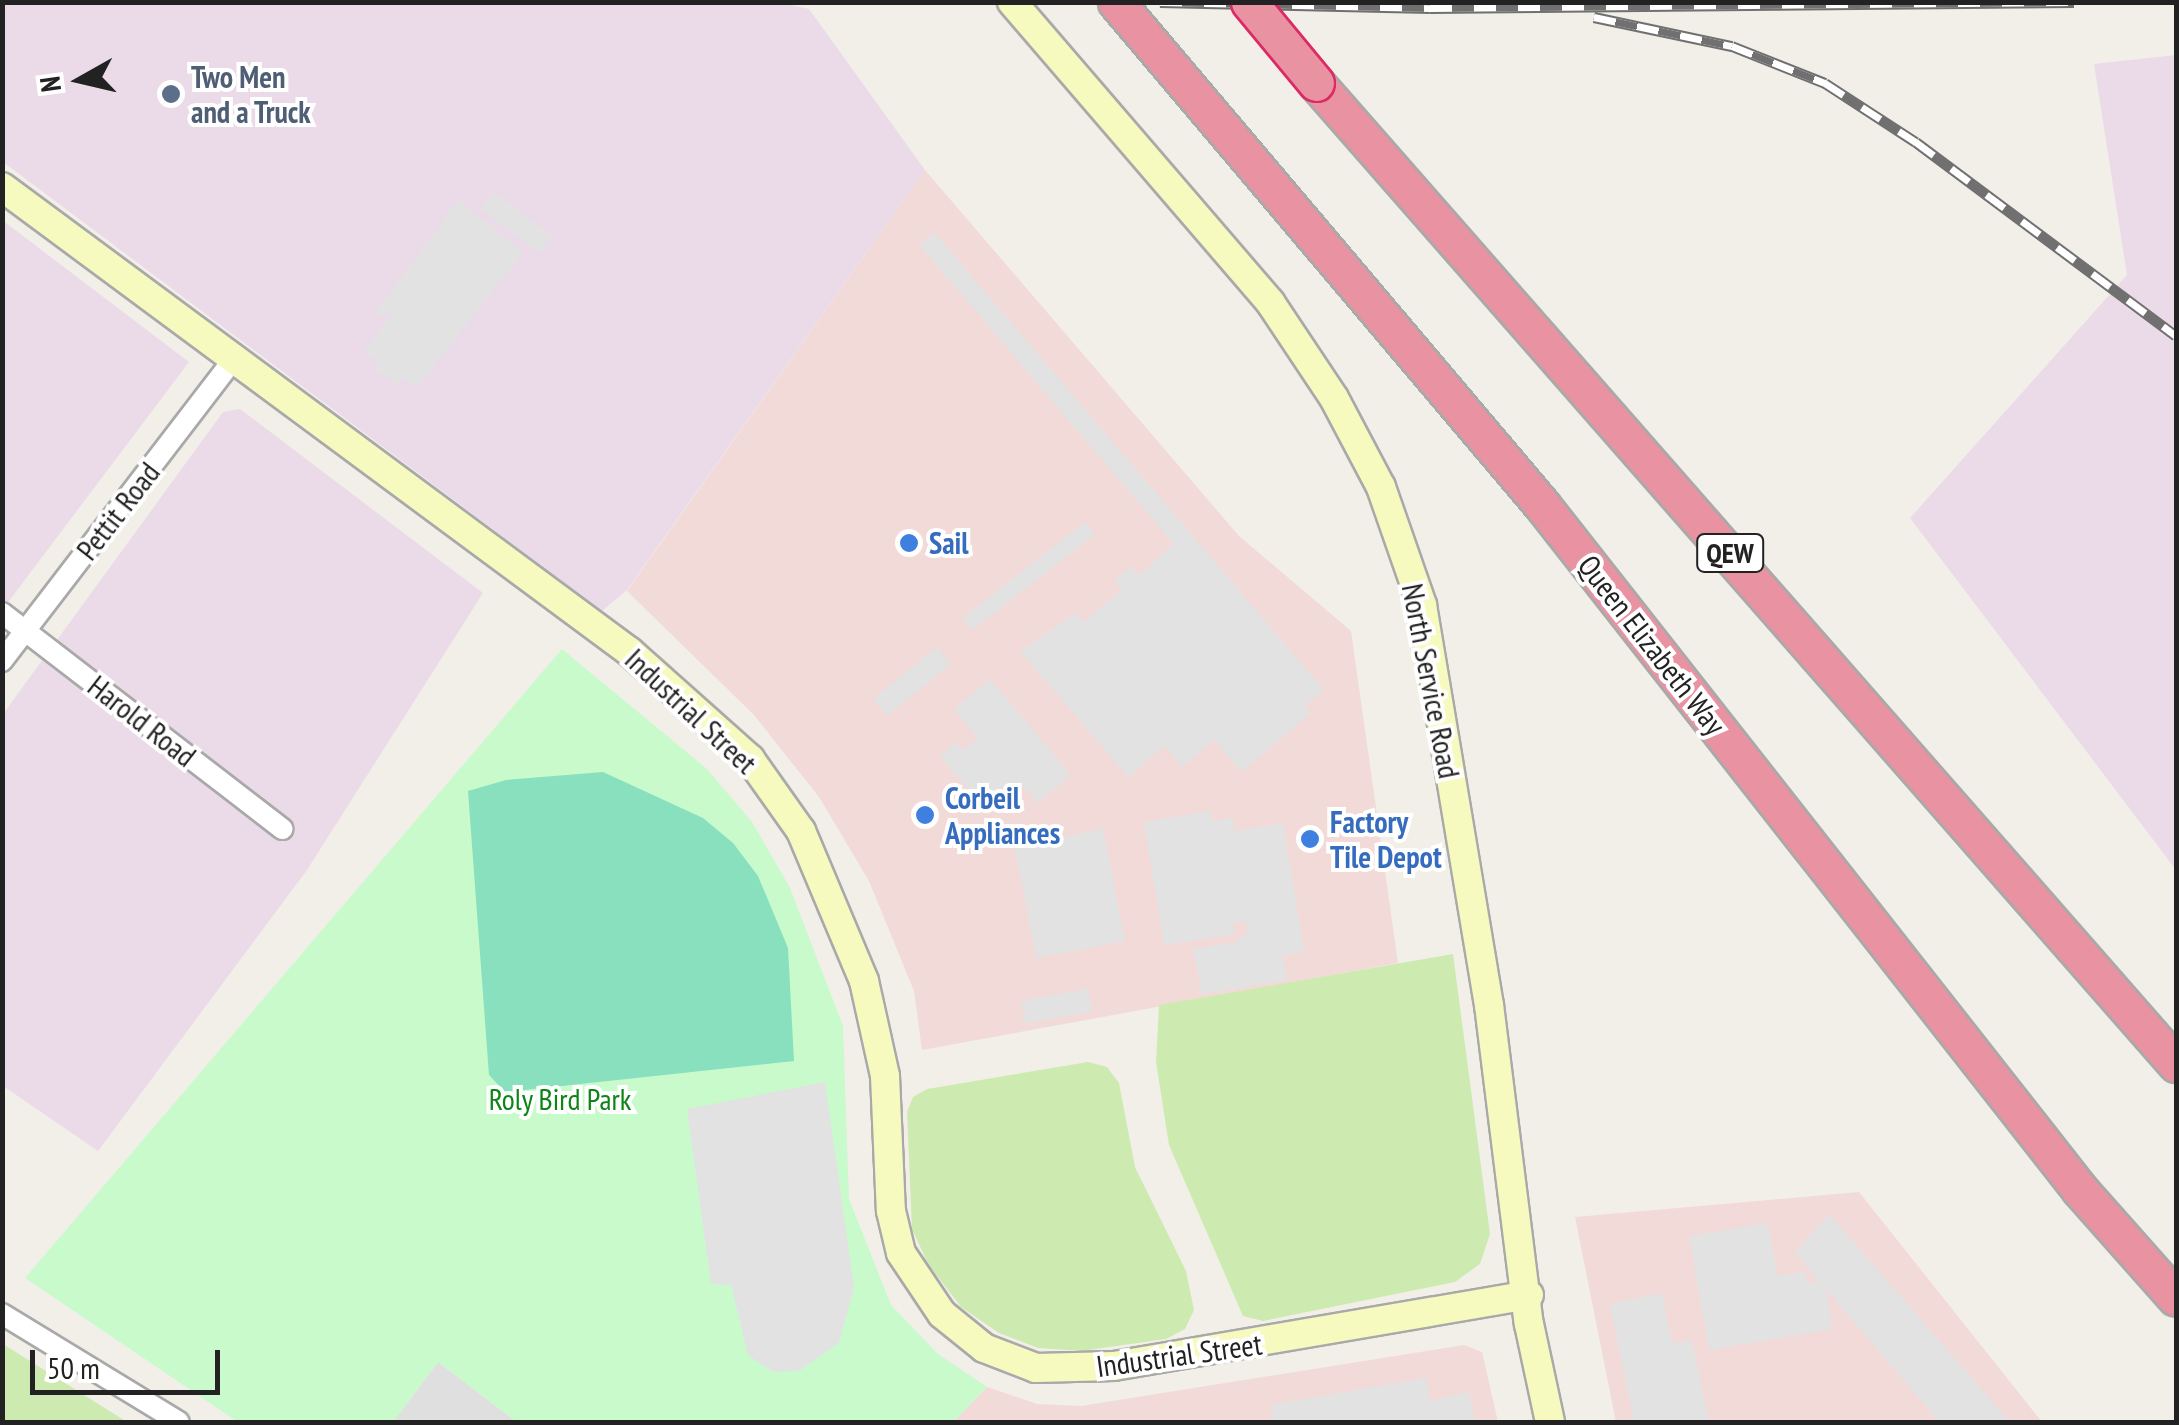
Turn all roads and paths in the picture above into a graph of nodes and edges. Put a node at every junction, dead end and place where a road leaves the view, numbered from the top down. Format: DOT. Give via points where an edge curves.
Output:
graph roads {
  1 [pos="1012,2"];
  2 [pos="1116,2"];
  3 [pos="1249,2"];
  4 [pos="2,188"];
  5 [pos="233,360"];
  6 [pos="2,612"];
  7 [pos="26,630"];
  8 [pos="2,661"];
  9 [pos="282,829"];
  10 [pos="2144,1024"];
  11 [pos="2176,1044"];
  12 [pos="2176,1064"];
  13 [pos="2080,1190"];
  14 [pos="1529,1295"];
  15 [pos="2176,1298"];
  16 [pos="2,1314"];
  17 [pos="2176,1320"];
  18 [pos="179,1422"];
  19 [pos="1550,1422"];
  1 -- 14 [label="street, North Service Road" via="1270,302 1334,398 1381,488 1422,605"];
  2 -- 13 [label="highway, Queen Elizabeth Way" via="1542,504"];
  3 -- 10 [label="highway, QEW, bridge"];
  4 -- 5 [label="street, Industrial Street"];
  5 -- 7 [label="street, Pettit Road"];
  5 -- 14 [label="street, Industrial Street" via="630,652 750,759 800,832 864,981 885,1076 891,1211 902,1253 942,1314 984,1348 1036,1368 1114,1366"];
  6 -- 7 [label="street, Harold Road"];
  7 -- 8 [label="street, Pettit Road"];
  7 -- 9 [label="street, Harold Road"];
  10 -- 11 [label="highway"];
  10 -- 12 [label="highway, QEW"];
  13 -- 15 [label="highway, Queen Elizabeth Way"];
  13 -- 17 [label="highway"];
  14 -- 19 [label="street, North Service Road"];
  16 -- 18 [label="street"];
}
